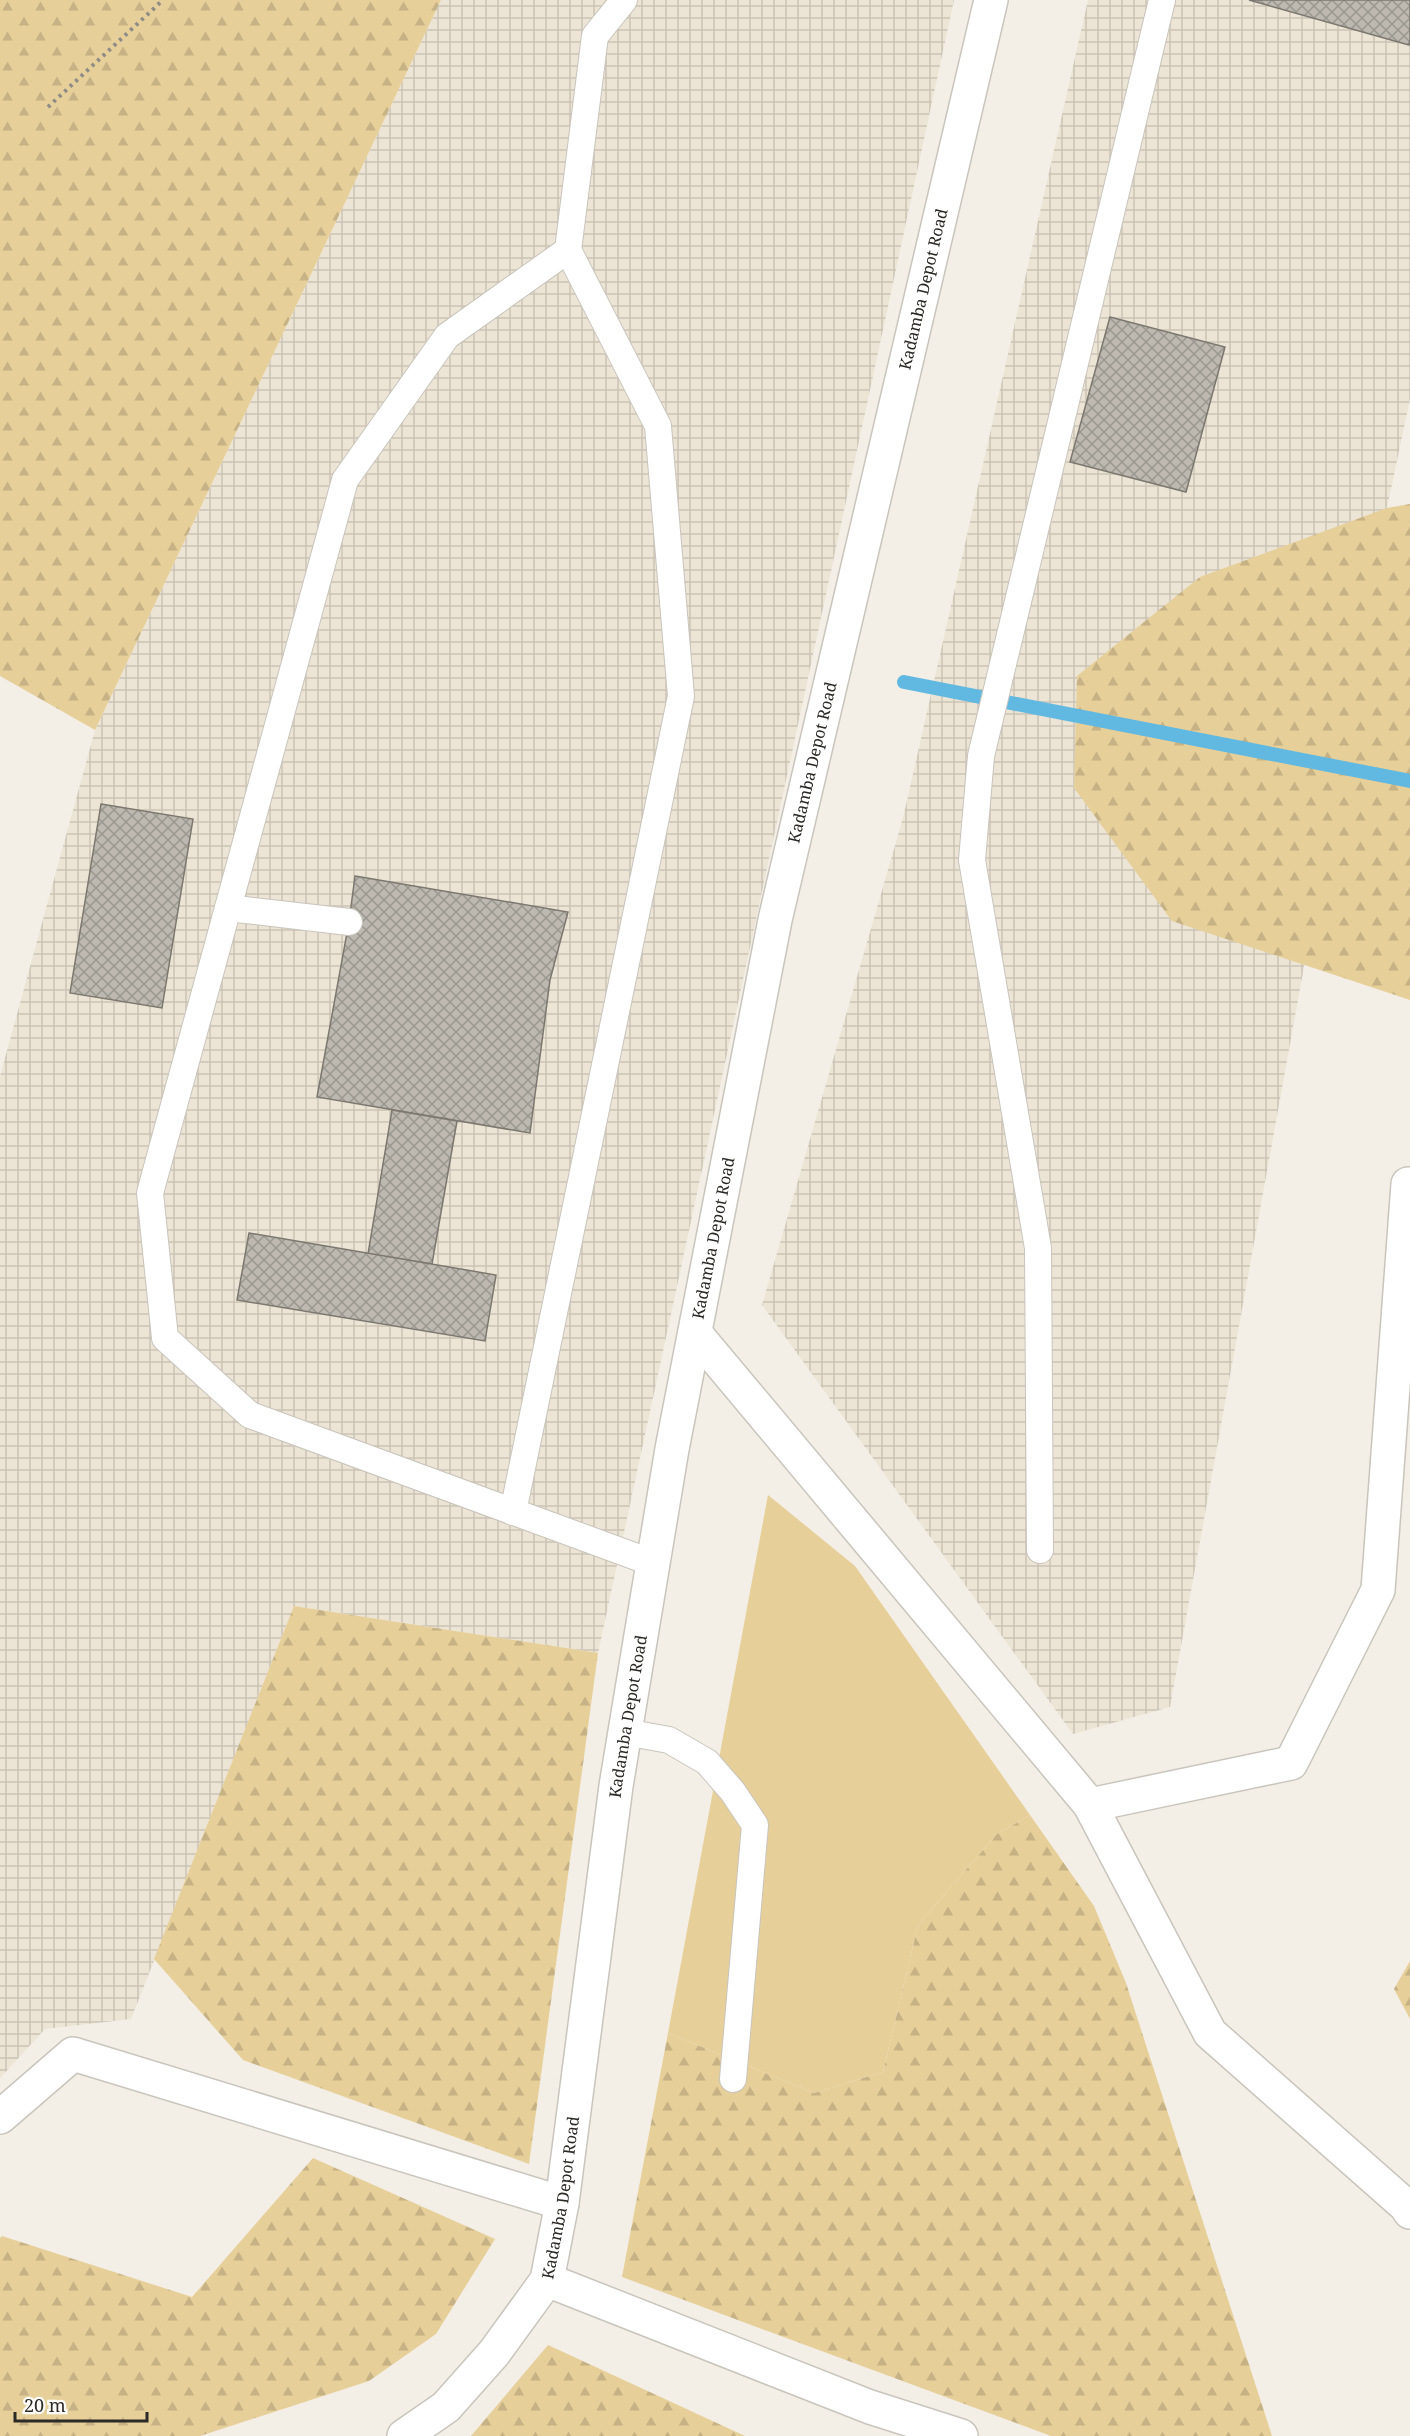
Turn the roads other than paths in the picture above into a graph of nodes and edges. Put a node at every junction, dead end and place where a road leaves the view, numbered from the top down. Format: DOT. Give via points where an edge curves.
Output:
graph roads {
  1 [pos="624,0"];
  2 [pos="991,0"];
  3 [pos="1162,0"];
  4 [pos="568,250"];
  5 [pos="228,908"];
  6 [pos="349,922"];
  7 [pos="1408,1184"];
  8 [pos="695,1333"];
  9 [pos="513,1512"];
  10 [pos="1040,1550"];
  11 [pos="653,1563"];
  12 [pos="625,1732"];
  13 [pos="1090,1805"];
  14 [pos="733,2079"];
  15 [pos="0,2117"];
  16 [pos="562,2204"];
  17 [pos="1410,2212"];
  18 [pos="547,2280"];
  19 [pos="404,2436"];
  20 [pos="961,2436"];
  1 -- 4 [label="lane" via="596,36"];
  2 -- 8 [label="street, Kadamba Depot Road" via="775,920"];
  3 -- 10 [label="lane" via="981,756 972,860 1038,1248"];
  4 -- 5 [label="lane" via="447,336 345,480"];
  4 -- 9 [label="lane" via="658,426 681,696"];
  5 -- 6 [label="lane"];
  5 -- 9 [label="lane" via="150,1193 165,1338 250,1415"];
  7 -- 13 [label="street" via="1378,1590 1291,1763"];
  8 -- 11 [label="street, Kadamba Depot Road"];
  8 -- 13 [label="street"];
  9 -- 11 [label="lane"];
  11 -- 12 [label="street, Kadamba Depot Road"];
  12 -- 14 [label="lane" via="669,1740 707,1762 755,1825"];
  12 -- 16 [label="street, Kadamba Depot Road"];
  13 -- 17 [label="street" via="1210,2033"];
  15 -- 16 [label="street" via="73,2054"];
  16 -- 18 [label="street, Kadamba Depot Road"];
  18 -- 19 [label="street, Kadamba Depot Road" via="494,2353 447,2407"];
  18 -- 20 [label="street" via="870,2407"];
}
